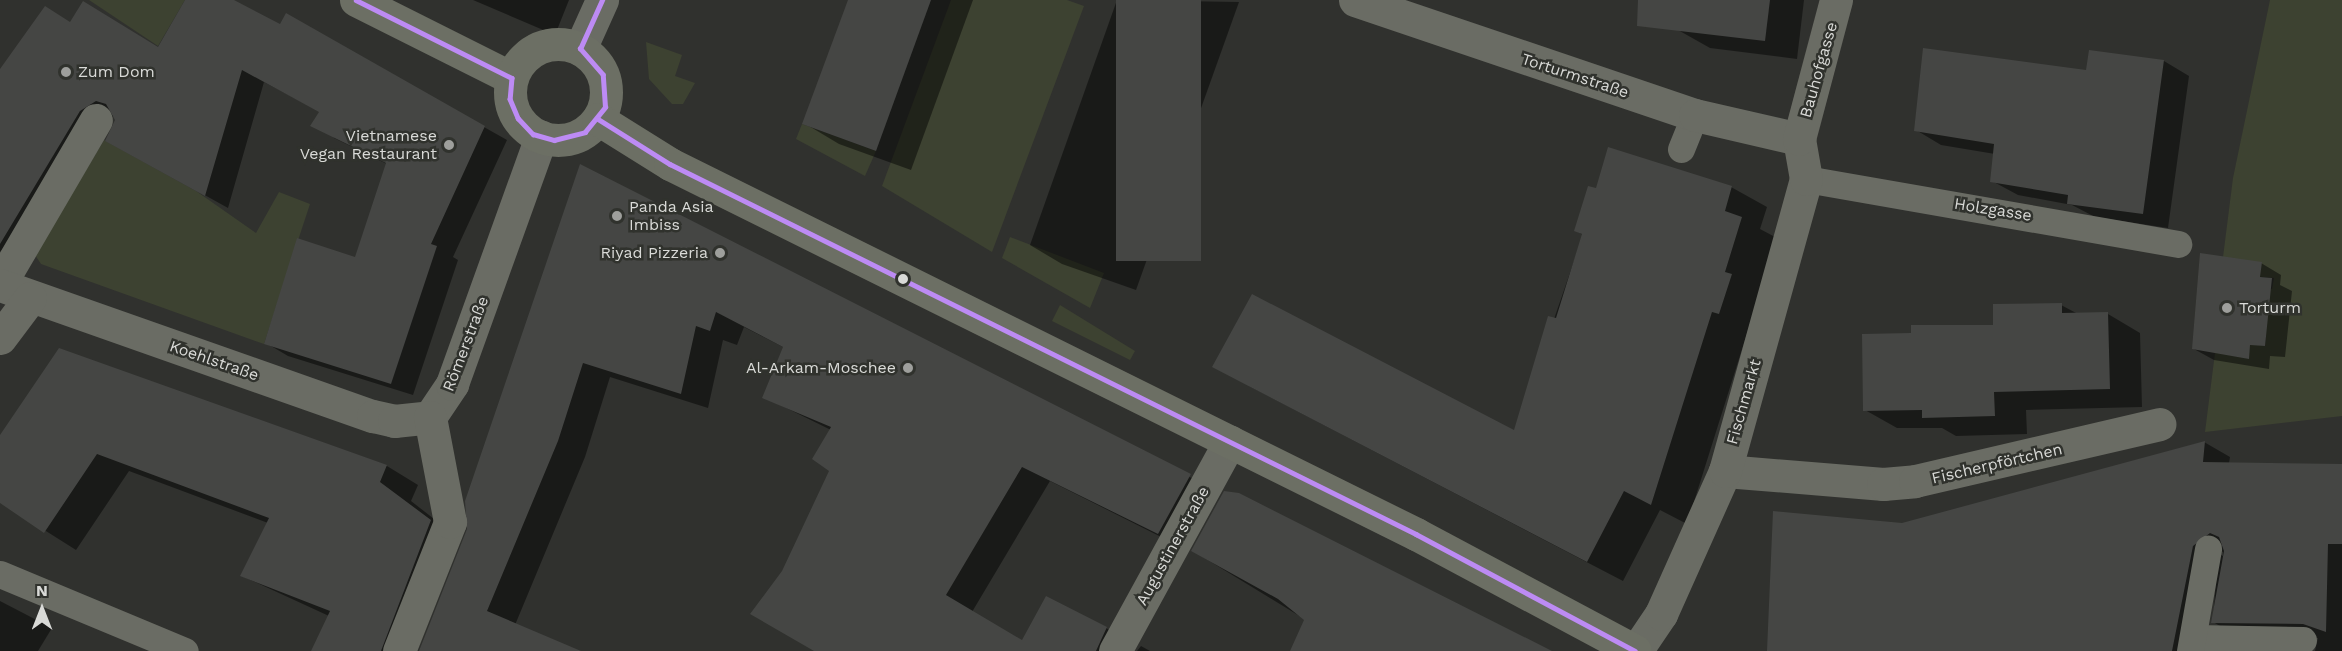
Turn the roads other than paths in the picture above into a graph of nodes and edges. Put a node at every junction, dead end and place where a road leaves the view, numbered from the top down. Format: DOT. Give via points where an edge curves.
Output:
graph roads {
  1 [pos="356,0"];
  2 [pos="602,0"];
  3 [pos="1355,0"];
  4 [pos="1836,0"];
  5 [pos="580,49"];
  6 [pos="512,78"];
  7 [pos="1695,115"];
  8 [pos="598,119"];
  9 [pos="96,120"];
  10 [pos="541,137"];
  11 [pos="1799,139"];
  12 [pos="1681,149"];
  13 [pos="1806,179"];
  14 [pos="2178,244"];
  15 [pos="0,284"];
  16 [pos="30,298"];
  17 [pos="0,338"];
  18 [pos="430,417"];
  19 [pos="2159,424"];
  20 [pos="1230,441"];
  21 [pos="1725,471"];
  22 [pos="2208,549"];
  23 [pos="0,574"];
  24 [pos="2303,640"];
  25 [pos="2192,644"];
  26 [pos="184,651"];
  27 [pos="399,651"];
  28 [pos="1115,651"];
  29 [pos="1636,651"];
  1 -- 6 [label="street"];
  2 -- 5 [label="street"];
  3 -- 7 [label="street, Torturmstraße"];
  4 -- 11 [label="street, Bauhofgasse"];
  5 -- 6 [label="street" via="563,44 541,47 523,59"];
  5 -- 8 [label="street" via="603,75 607,96"];
  6 -- 10 [label="street" via="513,109 525,127"];
  7 -- 11 [label="street, Torturmstraße"];
  7 -- 12 [label="lane"];
  8 -- 10 [label="street" via="576,137"];
  8 -- 20 [label="street" via="670,164"];
  9 -- 15 [label="street"];
  10 -- 18 [label="street, Römerstraße" via="452,384"];
  11 -- 13 [label="street, Fischmarkt"];
  13 -- 14 [label="lane, Holzgasse"];
  13 -- 21 [label="street, Fischmarkt"];
  15 -- 16 [label="street, Koehlstraße"];
  16 -- 17 [label="street"];
  16 -- 18 [label="street, Koehlstraße" via="373,416 394,421"];
  18 -- 27 [label="street" via="450,522"];
  19 -- 21 [label="street, Fischerpförtchen" via="1915,481 1883,484"];
  20 -- 28 [label="street, Augustinerstraße"];
  20 -- 29 [label="street" via="1564,609"];
  21 -- 29 [label="street, Fischmarkt" via="1661,614"];
  22 -- 25 [label="lane"];
  23 -- 26 [label="lane"];
  24 -- 25 [label="lane"];
}
